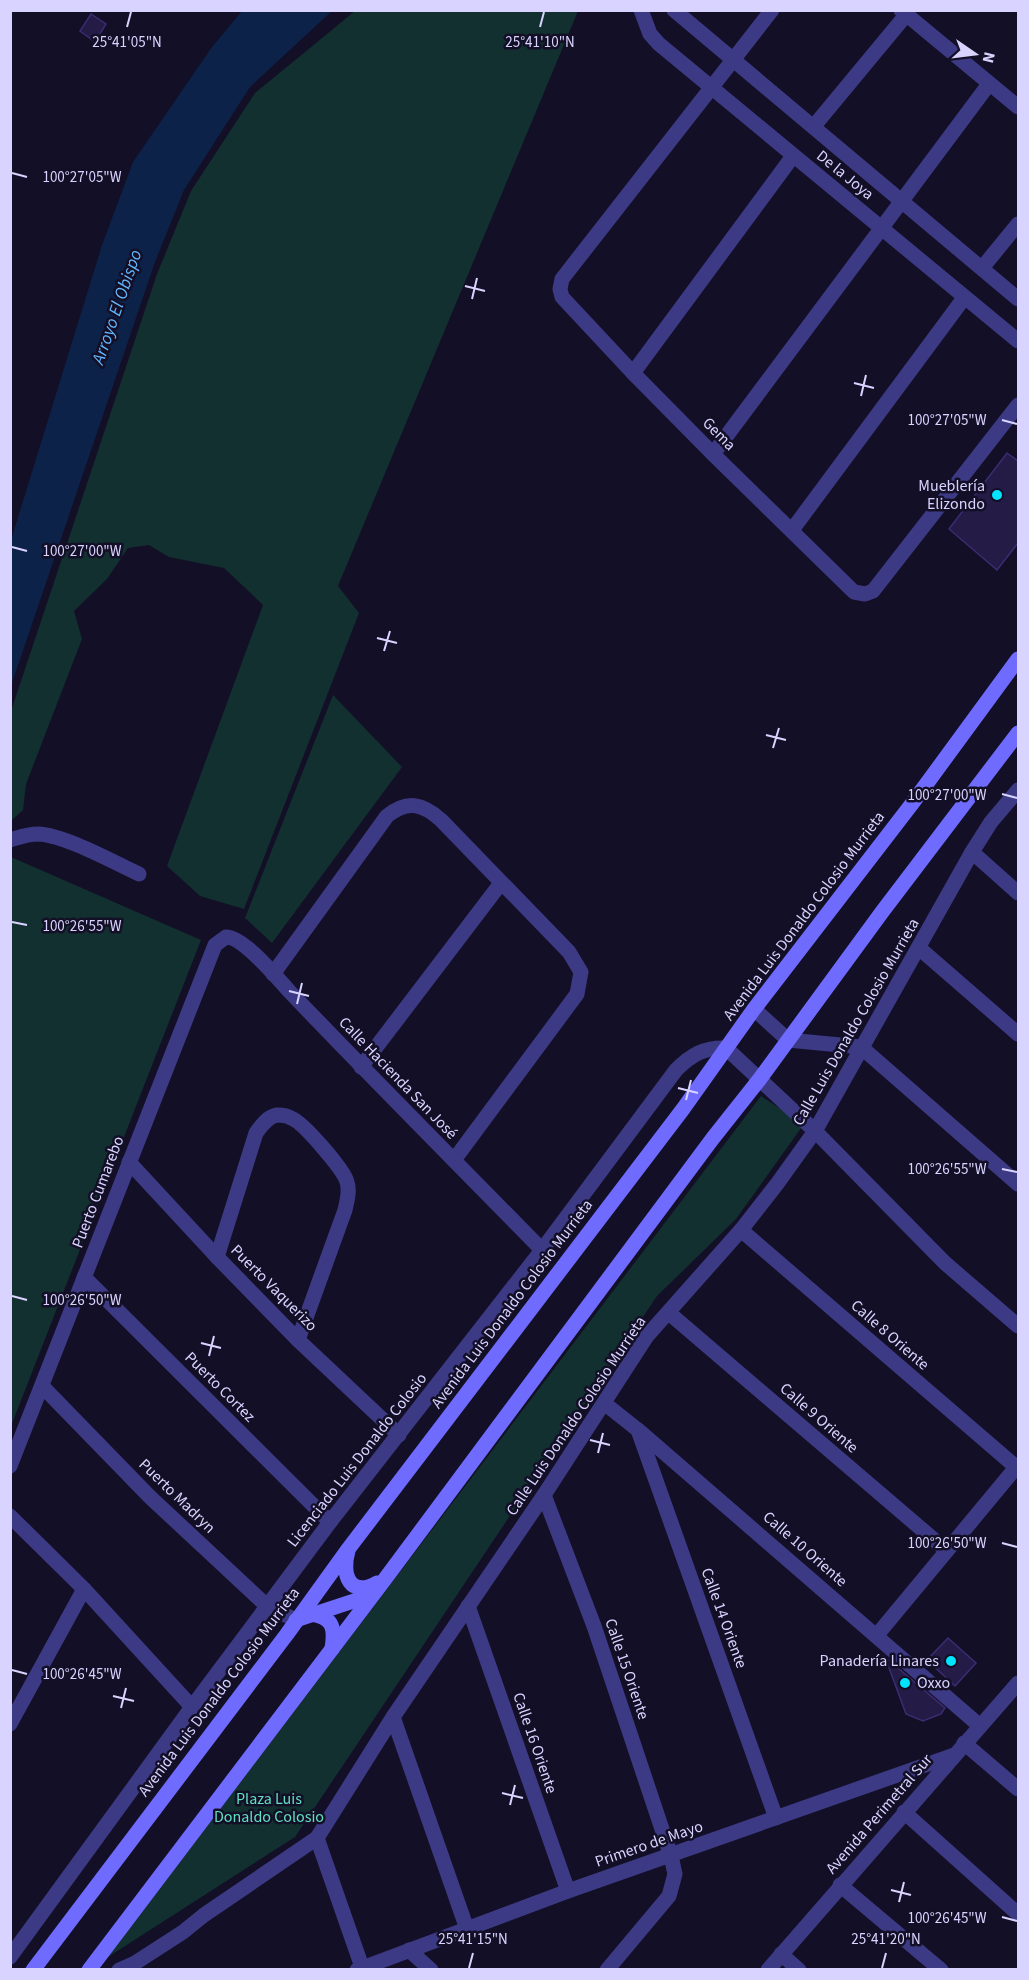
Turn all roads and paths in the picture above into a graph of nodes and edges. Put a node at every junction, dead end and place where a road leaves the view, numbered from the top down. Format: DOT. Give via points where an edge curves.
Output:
graph roads {
  1 [pos="641,10"];
  2 [pos="674,10"];
  3 [pos="772,10"];
  4 [pos="904,13"];
  5 [pos="732,59"];
  6 [pos="989,84"];
  7 [pos="710,88"];
  8 [pos="1018,107"];
  9 [pos="814,126"];
  10 [pos="793,156"];
  11 [pos="902,201"];
  12 [pos="1018,224"];
  13 [pos="882,228"];
  14 [pos="982,268"];
  15 [pos="964,298"];
  16 [pos="1018,299"];
  17 [pos="1018,341"];
  18 [pos="633,373"];
  19 [pos="1018,405"];
  20 [pos="713,454"];
  21 [pos="792,530"];
  22 [pos="1018,660"];
  23 [pos="1018,733"];
  24 [pos="1018,790"];
  25 [pos="10,840"];
  26 [pos="972,852"];
  27 [pos="139,874"];
  28 [pos="501,883"];
  29 [pos="1018,893"];
  30 [pos="226,937"];
  31 [pos="919,948"];
  32 [pos="273,974"];
  33 [pos="754,1009"];
  34 [pos="1018,1034"];
  35 [pos="788,1040"];
  36 [pos="861,1047"];
  37 [pos="726,1048"];
  38 [pos="361,1067"];
  39 [pos="759,1080"];
  40 [pos="815,1131"];
  41 [pos="454,1160"];
  42 [pos="129,1161"];
  43 [pos="1018,1184"];
  44 [pos="741,1230"];
  45 [pos="542,1250"];
  46 [pos="217,1257"];
  47 [pos="84,1277"];
  48 [pos="669,1313"];
  49 [pos="1018,1326"];
  50 [pos="298,1340"];
  51 [pos="42,1386"];
  52 [pos="604,1403"];
  53 [pos="638,1430"];
  54 [pos="399,1434"];
  55 [pos="10,1466"];
  56 [pos="1018,1466"];
  57 [pos="544,1496"];
  58 [pos="10,1516"];
  59 [pos="330,1522"];
  60 [pos="349,1548"];
  61 [pos="946,1550"];
  62 [pos="385,1579"];
  63 [pos="84,1588"];
  64 [pos="374,1594"];
  65 [pos="468,1606"];
  66 [pos="268,1607"];
  67 [pos="304,1616"];
  68 [pos="877,1635"];
  69 [pos="332,1649"];
  70 [pos="1018,1683"];
  71 [pos="192,1707"];
  72 [pos="393,1717"];
  73 [pos="10,1724"];
  74 [pos="980,1726"];
  75 [pos="959,1749"];
  76 [pos="1018,1789"];
  77 [pos="904,1812"];
  78 [pos="776,1818"];
  79 [pos="317,1838"];
  80 [pos="671,1856"];
  81 [pos="840,1885"];
  82 [pos="568,1891"];
  83 [pos="1018,1914"];
  84 [pos="467,1929"];
  85 [pos="409,1950"];
  86 [pos="781,1954"];
  87 [pos="10,1957"];
  88 [pos="359,1968"];
  89 [pos="33,1970"];
  90 [pos="89,1970"];
  91 [pos="119,1970"];
  92 [pos="431,1970"];
  93 [pos="607,1970"];
  94 [pos="768,1970"];
  95 [pos="800,1970"];
  96 [pos="941,1970"];
  1 -- 7 [label="street, De la Joya" via="650,34"];
  2 -- 5 [label="street, De la Joya"];
  3 -- 5 [label="street"];
  4 -- 6 [label="street"];
  4 -- 9 [label="street"];
  5 -- 7 [label="street"];
  5 -- 9 [label="street, De la Joya"];
  6 -- 8 [label="street"];
  6 -- 11 [label="street"];
  7 -- 10 [label="street, De la Joya"];
  7 -- 18 [label="street, Gema" via="562,279 562,297"];
  9 -- 11 [label="street, De la Joya"];
  10 -- 13 [label="street, De la Joya"];
  10 -- 18 [label="street"];
  11 -- 13 [label="street"];
  11 -- 14 [label="street, De la Joya"];
  12 -- 14 [label="street"];
  13 -- 15 [label="street, De la Joya"];
  13 -- 20 [label="street"];
  14 -- 16 [label="street, De la Joya"];
  15 -- 17 [label="street, De la Joya"];
  15 -- 21 [label="street"];
  18 -- 20 [label="street, Gema"];
  19 -- 21 [label="street, Gema" via="873,591 854,592"];
  20 -- 21 [label="street, Gema"];
  22 -- 33 [label="main road, Avenida Luis Donaldo Colosio Murrieta"];
  23 -- 35 [label="main road"];
  24 -- 26 [label="street, Calle Luis Donaldo Colosio Murrieta"];
  25 -- 27 [label="street" via="40,834 63,840"];
  26 -- 29 [label="street"];
  26 -- 31 [label="street, Calle Luis Donaldo Colosio Murrieta"];
  28 -- 32 [label="street" via="432,812 419,806 396,809 387,816"];
  28 -- 38 [label="street"];
  28 -- 41 [label="street" via="569,952 581,972 580,983 576,994"];
  30 -- 32 [label="street, Calle Hacienda San José" via="238,940"];
  30 -- 42 [label="street, Puerto Cumarebo" via="215,945"];
  31 -- 34 [label="street"];
  31 -- 36 [label="street, Calle Luis Donaldo Colosio Murrieta"];
  32 -- 38 [label="street, Calle Hacienda San José"];
  33 -- 35 [label="street"];
  33 -- 37 [label="main road, Avenida Luis Donaldo Colosio Murrieta"];
  35 -- 36 [label="street"];
  35 -- 39 [label="main road"];
  36 -- 40 [label="street, Calle Luis Donaldo Colosio Murrieta"];
  36 -- 43 [label="street"];
  37 -- 39 [label="street"];
  37 -- 45 [label="street, Licenciado Luis Donaldo Colosio" via="702,1051 676,1070"];
  37 -- 60 [label="main road, Avenida Luis Donaldo Colosio Murrieta"];
  38 -- 41 [label="street, Calle Hacienda San José"];
  39 -- 40 [label="street"];
  39 -- 62 [label="main road"];
  40 -- 44 [label="street, Calle Luis Donaldo Colosio Murrieta"];
  40 -- 49 [label="street" via="945,1263"];
  41 -- 45 [label="street, Calle Hacienda San José"];
  42 -- 46 [label="street, Puerto Vaquerizo"];
  42 -- 47 [label="street, Puerto Cumarebo"];
  44 -- 48 [label="street, Calle Luis Donaldo Colosio Murrieta"];
  44 -- 56 [label="street, Calle 8 Oriente"];
  45 -- 54 [label="street, Licenciado Luis Donaldo Colosio"];
  46 -- 50 [label="street, Puerto Vaquerizo"];
  46 -- 50 [label="street" via="256,1133 276,1115 292,1118 338,1165 348,1182 345,1210"];
  47 -- 51 [label="street, Puerto Cumarebo"];
  47 -- 59 [label="street, Puerto Cortez"];
  48 -- 52 [label="street, Calle Luis Donaldo Colosio Murrieta" via="647,1336"];
  48 -- 61 [label="street, Calle 9 Oriente"];
  50 -- 54 [label="street, Puerto Vaquerizo"];
  51 -- 55 [label="street, Puerto Cumarebo"];
  51 -- 66 [label="street, Puerto Madryn" via="150,1497"];
  52 -- 53 [label="street, Calle 10 Oriente"];
  52 -- 57 [label="street, Calle Luis Donaldo Colosio Murrieta"];
  53 -- 68 [label="street, Calle 10 Oriente"];
  53 -- 78 [label="street, Calle 14 Oriente"];
  54 -- 59 [label="street, Licenciado Luis Donaldo Colosio"];
  56 -- 61 [label="street"];
  57 -- 65 [label="street, Calle Luis Donaldo Colosio Murrieta"];
  57 -- 80 [label="street, Calle 15 Oriente" via="594,1626"];
  58 -- 63 [label="street"];
  59 -- 66 [label="street, Licenciado Luis Donaldo Colosio"];
  60 -- 62 [label="main road" via="346,1567 352,1585 369,1588"];
  60 -- 67 [label="main road, Avenida Luis Donaldo Colosio Murrieta"];
  61 -- 68 [label="street"];
  62 -- 64 [label="main road"];
  63 -- 71 [label="street"];
  63 -- 73 [label="street"];
  64 -- 67 [label="main road"];
  64 -- 69 [label="main road"];
  65 -- 72 [label="street, Calle Luis Donaldo Colosio Murrieta"];
  65 -- 82 [label="street, Calle 16 Oriente"];
  66 -- 67 [label="street, Puerto Madryn"];
  66 -- 71 [label="street, Licenciado Luis Donaldo Colosio"];
  67 -- 69 [label="main road" via="324,1617 332,1626"];
  67 -- 89 [label="main road, Avenida Luis Donaldo Colosio Murrieta"];
  68 -- 74 [label="street, Calle 10 Oriente"];
  69 -- 90 [label="main road"];
  70 -- 74 [label="street, Avenida Perimetral Sur"];
  71 -- 87 [label="street, Licenciado Luis Donaldo Colosio"];
  72 -- 79 [label="street, Calle Luis Donaldo Colosio Murrieta"];
  72 -- 84 [label="street"];
  74 -- 75 [label="street, Avenida Perimetral Sur"];
  75 -- 76 [label="street"];
  75 -- 77 [label="street, Avenida Perimetral Sur"];
  75 -- 78 [label="street, Primero de Mayo"];
  77 -- 81 [label="street, Avenida Perimetral Sur"];
  77 -- 83 [label="street"];
  78 -- 80 [label="street, Primero de Mayo"];
  79 -- 88 [label="street"];
  79 -- 91 [label="street, Calle Luis Donaldo Colosio Murrieta" via="183,1932"];
  80 -- 82 [label="street, Primero de Mayo"];
  80 -- 93 [label="street, Calle 15 Oriente" via="675,1874 669,1896"];
  81 -- 86 [label="street, Avenida Perimetral Sur"];
  81 -- 96 [label="street"];
  82 -- 84 [label="street, Primero de Mayo"];
  84 -- 85 [label="street, Primero de Mayo"];
  85 -- 88 [label="street, Primero de Mayo"];
  85 -- 92 [label="street"];
  86 -- 94 [label="street, Avenida Perimetral Sur"];
  86 -- 95 [label="street"];
}
